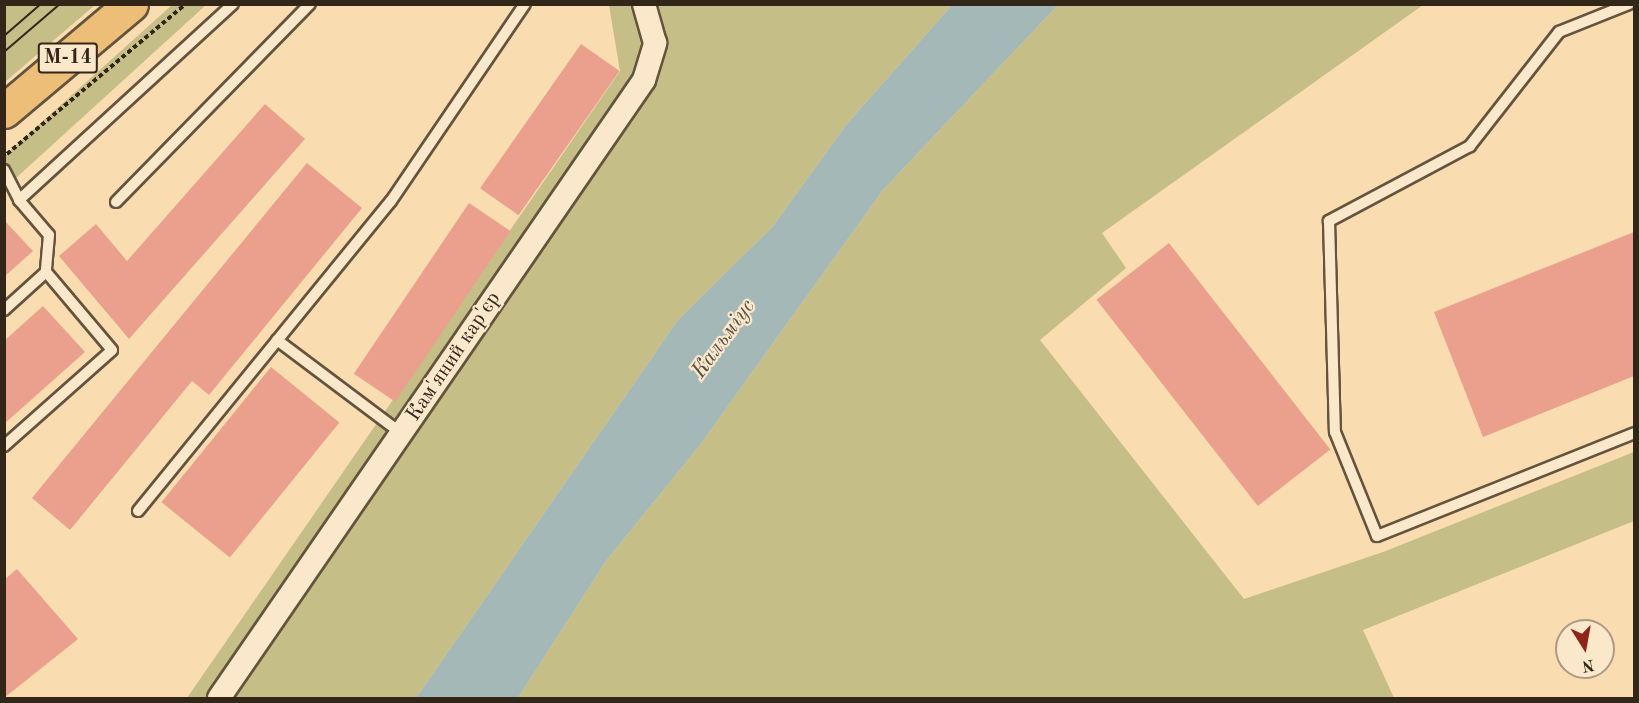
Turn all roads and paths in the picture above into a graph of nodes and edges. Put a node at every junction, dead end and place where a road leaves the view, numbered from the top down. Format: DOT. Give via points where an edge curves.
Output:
graph roads {
  1 [pos="131,4"];
  2 [pos="186,4"];
  3 [pos="233,4"];
  4 [pos="310,4"];
  5 [pos="525,4"];
  6 [pos="644,4"];
  7 [pos="1629,4"];
  8 [pos="4,111"];
  9 [pos="4,156"];
  10 [pos="4,170"];
  11 [pos="19,200"];
  12 [pos="116,202"];
  13 [pos="46,272"];
  14 [pos="4,310"];
  15 [pos="277,340"];
  16 [pos="1635,433"];
  17 [pos="401,434"];
  18 [pos="4,446"];
  19 [pos="138,511"];
  20 [pos="219,699"];
  1 -- 8 [label="highway, М-14"];
  2 -- 9 [label="path"];
  3 -- 11 [label="lane"];
  4 -- 12 [label="lane"];
  5 -- 15 [label="lane" via="391,201"];
  6 -- 17 [label="street, Кам'яний кар'єр" via="655,43 644,80"];
  7 -- 16 [label="lane" via="1559,32 1470,146 1329,221 1335,432 1377,536"];
  10 -- 11 [label="lane"];
  11 -- 13 [label="lane" via="49,235"];
  13 -- 14 [label="lane"];
  13 -- 18 [label="lane" via="112,350"];
  15 -- 17 [label="lane"];
  15 -- 19 [label="lane"];
  17 -- 20 [label="street, Кам'яний кар'єр"];
}
